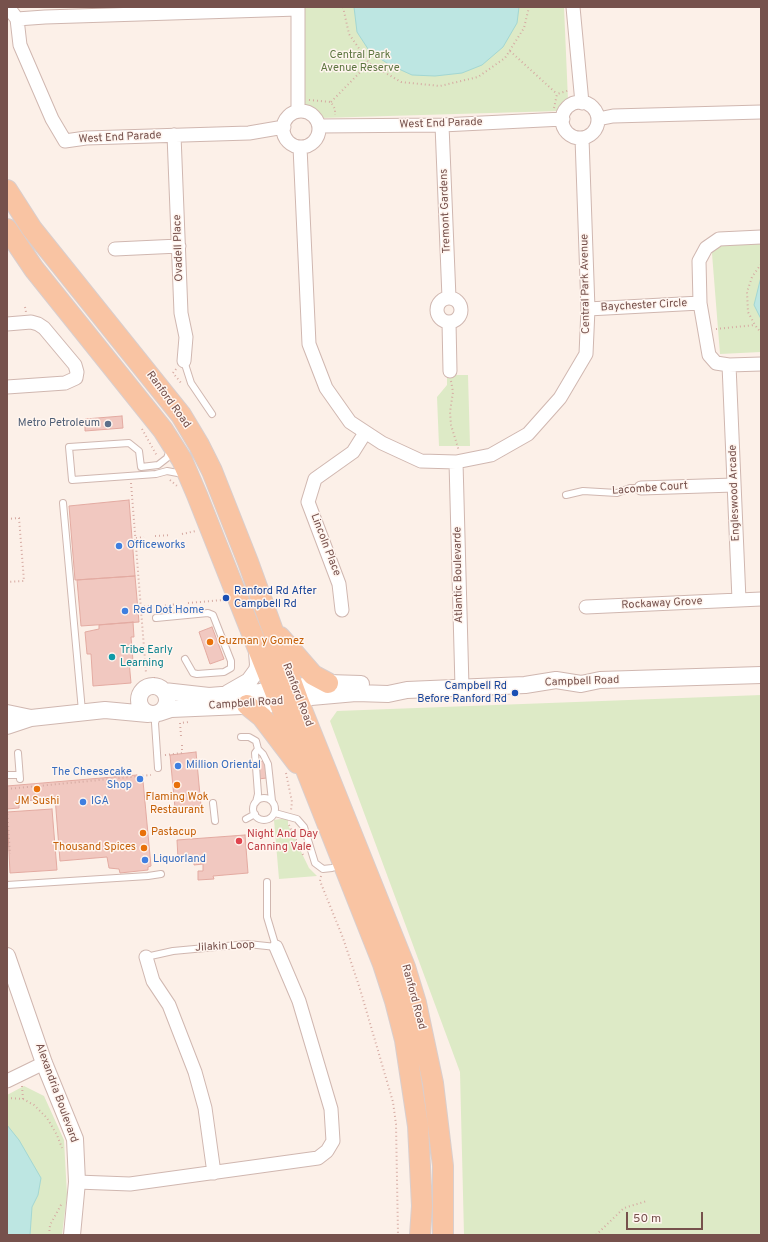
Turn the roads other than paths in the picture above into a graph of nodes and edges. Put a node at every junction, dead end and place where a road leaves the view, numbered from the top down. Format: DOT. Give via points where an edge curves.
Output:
graph roads {
  1 [pos="8,7"];
  2 [pos="573,7"];
  3 [pos="298,8"];
  4 [pos="175,9"];
  5 [pos="17,20"];
  6 [pos="582,103"];
  7 [pos="298,105"];
  8 [pos="761,112"];
  9 [pos="558,119"];
  10 [pos="598,119"];
  11 [pos="442,125"];
  12 [pos="319,126"];
  13 [pos="284,127"];
  14 [pos="174,135"];
  15 [pos="582,138"];
  16 [pos="300,147"];
  17 [pos="7,190"];
  18 [pos="7,229"];
  19 [pos="761,237"];
  20 [pos="179,246"];
  21 [pos="115,249"];
  22 [pos="700,303"];
  23 [pos="588,309"];
  24 [pos="7,324"];
  25 [pos="184,361"];
  26 [pos="729,364"];
  27 [pos="761,364"];
  28 [pos="450,371"];
  29 [pos="7,387"];
  30 [pos="212,414"];
  31 [pos="365,433"];
  32 [pos="173,444"];
  33 [pos="458,462"];
  34 [pos="189,475"];
  35 [pos="734,485"];
  36 [pos="641,488"];
  37 [pos="566,495"];
  38 [pos="63,503"];
  39 [pos="761,599"];
  40 [pos="739,600"];
  41 [pos="586,607"];
  42 [pos="342,610"];
  43 [pos="156,618"];
  44 [pos="270,626"];
  45 [pos="256,645"];
  46 [pos="185,659"];
  47 [pos="761,676"];
  48 [pos="158,683"];
  49 [pos="328,683"];
  50 [pos="462,687"];
  51 [pos="404,690"];
  52 [pos="140,693"];
  53 [pos="225,695"];
  54 [pos="286,695"];
  55 [pos="246,705"];
  56 [pos="105,710"];
  57 [pos="82,712"];
  58 [pos="7,713"];
  59 [pos="154,715"];
  60 [pos="31,718"];
  61 [pos="7,726"];
  62 [pos="241,737"];
  63 [pos="258,749"];
  64 [pos="18,753"];
  65 [pos="158,768"];
  66 [pos="7,775"];
  67 [pos="311,782"];
  68 [pos="272,801"];
  69 [pos="256,802"];
  70 [pos="214,803"];
  71 [pos="343,811"];
  72 [pos="275,813"];
  73 [pos="255,814"];
  74 [pos="246,818"];
  75 [pos="215,822"];
  76 [pos="347,855"];
  77 [pos="161,874"];
  78 [pos="267,882"];
  79 [pos="7,885"];
  80 [pos="276,948"];
  81 [pos="7,956"];
  82 [pos="146,958"];
  83 [pos="44,1063"];
  84 [pos="7,1081"];
  85 [pos="214,1173"];
  86 [pos="77,1182"];
  87 [pos="72,1235"];
  88 [pos="420,1235"];
  89 [pos="443,1235"];
  1 -- 5 [label="street"];
  2 -- 6 [label="street"];
  3 -- 4 [label="street"];
  3 -- 7 [label="street"];
  4 -- 5 [label="street"];
  5 -- 14 [label="street, West End Parade" via="20,45 52,119 65,141"];
  6 -- 9 [label="street" via="569,106"];
  6 -- 10 [label="street" via="591,106"];
  7 -- 12 [label="street" via="312,115"];
  7 -- 13 [label="street"];
  8 -- 10 [label="street" via="613,116"];
  9 -- 11 [label="street, West End Parade"];
  9 -- 15 [label="street" via="570,135"];
  10 -- 15 [label="street" via="596,130"];
  11 -- 12 [label="street, West End Parade"];
  11 -- 28 [label="street, Tremont Gardens" via="450,298 442,301 438,312 442,319 450,322"];
  12 -- 16 [label="street" via="315,141"];
  13 -- 14 [label="street, West End Parade" via="249,133"];
  13 -- 16 [label="street" via="290,143"];
  14 -- 20 [label="street, Ovadell Place"];
  15 -- 23 [label="street, Central Park Avenue"];
  16 -- 31 [label="street, Central Park Avenue" via="309,344 326,388 350,422"];
  17 -- 44 [label="main road, Ranford Road" via="32,229 160,388 199,445 223,498"];
  18 -- 32 [label="main road, Ranford Road" via="34,269 144,404"];
  19 -- 22 [label="street, Baychester Circle" via="719,239 706,248 699,261"];
  20 -- 21 [label="street"];
  20 -- 25 [label="street, Ovadell Place" via="181,313 186,337"];
  22 -- 23 [label="street, Baychester Circle"];
  22 -- 26 [label="street, Baychester Circle" via="709,355 716,363"];
  23 -- 33 [label="street, Central Park Avenue" via="586,354 560,398 528,434 491,455"];
  24 -- 29 [label="street" via="31,322 41,326 75,365 77,372 76,378 65,382"];
  25 -- 30 [label="lane" via="191,383"];
  26 -- 27 [label="street, Baychester Circle"];
  26 -- 35 [label="street, Engleswood Arcade"];
  31 -- 33 [label="street, Central Park Avenue" via="422,461"];
  31 -- 42 [label="street, Lincoln Place" via="353,452 315,479 308,502 339,584"];
  32 -- 34 [label="main road, Ranford Road"];
  32 -- 34 [label="lane" via="167,458 158,465 141,467 139,451 129,443 69,447 72,480 167,471"];
  33 -- 50 [label="street, Atlantic Boulevarde"];
  34 -- 45 [label="main road, Ranford Road"];
  35 -- 36 [label="street, Lacombe Court"];
  35 -- 40 [label="street, Engleswood Arcade"];
  36 -- 37 [label="lane, Lacombe Court" via="630,488 617,493 583,491"];
  38 -- 57 [label="lane"];
  39 -- 40 [label="street"];
  40 -- 41 [label="street, Rockaway Grove"];
  43 -- 46 [label="lane" via="208,613 213,615 231,661 231,668 224,672 197,674 193,673"];
  44 -- 49 [label="main road" via="313,675"];
  44 -- 54 [label="main road, Ranford Road"];
  45 -- 53 [label="street, Campbell Road" via="257,670 244,684"];
  45 -- 54 [label="main road, Ranford Road"];
  47 -- 50 [label="street, Campbell Road" via="600,680 581,684 556,680 525,685"];
  48 -- 52 [label="street, Campbell Road" via="160,688 152,686"];
  48 -- 53 [label="street, Campbell Road" via="209,696"];
  48 -- 59 [label="street" via="167,701 166,706"];
  49 -- 51 [label="street, Campbell Road" via="386,684"];
  49 -- 54 [label="street, Campbell Road"];
  50 -- 51 [label="street, Campbell Road"];
  51 -- 54 [label="street, Campbell Road" via="388,694"];
  52 -- 56 [label="street, Campbell Road"];
  52 -- 59 [label="street" via="140,707"];
  53 -- 54 [label="street, Campbell Road"];
  54 -- 55 [label="street, Campbell Road"];
  54 -- 67 [label="main road, Ranford Road" via="289,724"];
  54 -- 71 [label="main road, Ranford Road"];
  55 -- 59 [label="street, Campbell Road" via="171,709"];
  55 -- 67 [label="main road" via="262,718"];
  56 -- 57 [label="street, Campbell Road"];
  56 -- 59 [label="street, Campbell Road"];
  57 -- 60 [label="street, Campbell Road"];
  58 -- 60 [label="street, Campbell Road"];
  59 -- 65 [label="lane" via="159,741"];
  60 -- 61 [label="street, Campbell Road"];
  62 -- 63 [label="lane" via="249,737 256,741"];
  63 -- 68 [label="lane" via="268,764"];
  63 -- 69 [label="lane" via="255,753 258,794"];
  64 -- 66 [label="lane" via="20,777"];
  67 -- 76 [label="main road, Ranford Road"];
  68 -- 69 [label="lane" via="266,798"];
  68 -- 72 [label="lane"];
  69 -- 73 [label="lane" via="253,808"];
  70 -- 75 [label="lane"];
  71 -- 76 [label="lane" via="341,825"];
  71 -- 89 [label="main road, Ranford Road" via="400,953 416,1003 433,1083 443,1166"];
  72 -- 73 [label="lane" via="260,823"];
  72 -- 76 [label="lane" via="290,815 304,827 315,863 323,869 332,868"];
  73 -- 74 [label="lane"];
  76 -- 88 [label="main road, Ranford Road" via="405,1040 418,1126 422,1206"];
  77 -- 79 [label="lane"];
  78 -- 80 [label="lane" via="268,917"];
  80 -- 82 [label="lane, Jilakin Loop" via="248,944 173,951"];
  80 -- 85 [label="street" via="299,1001 312,1043 331,1109 333,1141 327,1151 318,1158"];
  81 -- 83 [label="street, Alexandria Boulevard"];
  82 -- 85 [label="street, Jilakin Loop" via="153,981 169,1005 195,1072 205,1108"];
  83 -- 84 [label="street"];
  83 -- 86 [label="street, Alexandria Boulevard" via="75,1139"];
  85 -- 86 [label="street" via="130,1184"];
  86 -- 87 [label="street, Alexandria Boulevard"];
}
